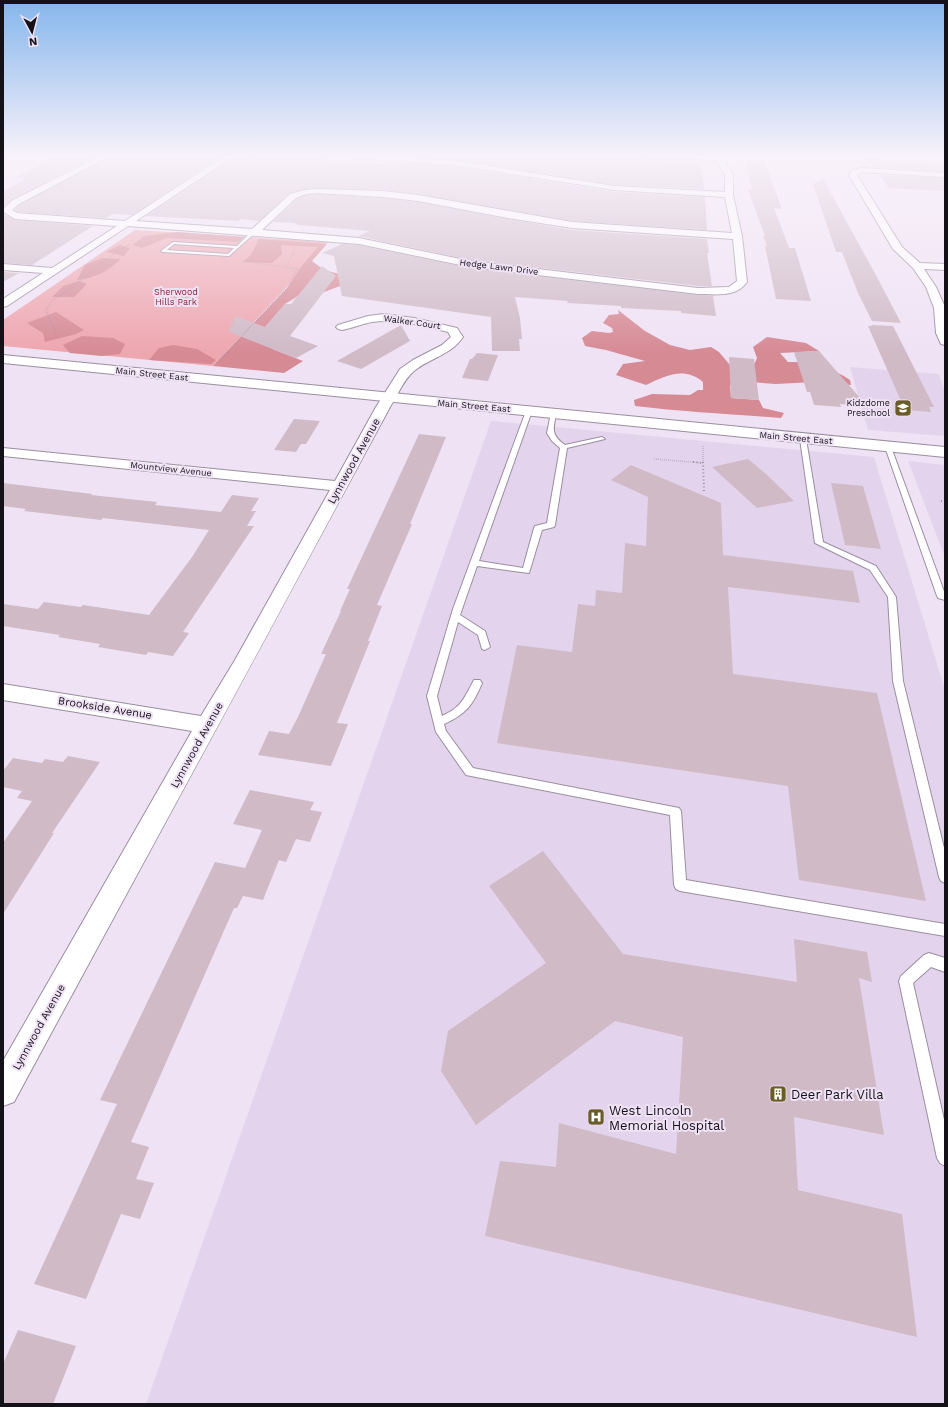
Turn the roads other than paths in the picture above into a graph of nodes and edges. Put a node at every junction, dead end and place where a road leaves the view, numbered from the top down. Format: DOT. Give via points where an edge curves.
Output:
graph roads {
  1 [pos="94,222"];
  2 [pos="130,222"];
  3 [pos="265,222"];
  4 [pos="551,222"];
  5 [pos="734,222"];
  6 [pos="881,222"];
  7 [pos="126,224"];
  8 [pos="254,232"];
  9 [pos="737,236"];
  10 [pos="238,247"];
  11 [pos="917,266"];
  12 [pos="3,267"];
  13 [pos="945,267"];
  14 [pos="53,271"];
  15 [pos="3,304"];
  16 [pos="342,327"];
  17 [pos="945,341"];
  18 [pos="3,359"];
  19 [pos="390,398"];
  20 [pos="529,411"];
  21 [pos="553,414"];
  22 [pos="602,439"];
  23 [pos="803,439"];
  24 [pos="564,447"];
  25 [pos="888,447"];
  26 [pos="3,452"];
  27 [pos="945,452"];
  28 [pos="340,486"];
  29 [pos="473,563"];
  30 [pos="945,597"];
  31 [pos="454,616"];
  32 [pos="485,648"];
  33 [pos="477,683"];
  34 [pos="3,692"];
  35 [pos="439,722"];
  36 [pos="207,725"];
  37 [pos="945,877"];
  38 [pos="945,930"];
  39 [pos="945,965"];
  40 [pos="3,1091"];
  41 [pos="945,1158"];
  1 -- 7 [label="street, Hedge Lawn Drive"];
  2 -- 7 [label="street"];
  3 -- 8 [label="street"];
  4 -- 9 [label="street"];
  5 -- 9 [label="street, Hedge Lawn Drive"];
  6 -- 11 [label="street" via="898,249"];
  7 -- 8 [label="street, Hedge Lawn Drive"];
  7 -- 14 [label="street"];
  8 -- 9 [label="street, Hedge Lawn Drive" via="359,241 470,264 698,291 731,290 742,282"];
  8 -- 10 [label="lane"];
  10 -- 10 [label="lane" via="229,255 163,251 173,243"];
  11 -- 13 [label="street"];
  11 -- 17 [label="street" via="931,287 940,308"];
  12 -- 14 [label="street"];
  14 -- 15 [label="street"];
  16 -- 19 [label="street, Walker Court" via="388,317 453,330 456,337 453,343 413,366 405,373"];
  18 -- 19 [label="main road, Main Street East"];
  19 -- 20 [label="main road, Main Street East"];
  19 -- 28 [label="street, Lynnwood Avenue"];
  20 -- 21 [label="main road, Main Street East"];
  20 -- 29 [label="lane"];
  21 -- 23 [label="main road, Main Street East"];
  21 -- 24 [label="lane" via="549,432 552,440"];
  22 -- 24 [label="lane"];
  23 -- 25 [label="main road, Main Street East"];
  23 -- 37 [label="lane" via="819,543 874,568 892,597 898,681"];
  24 -- 29 [label="lane" via="550,525 538,528 526,571"];
  25 -- 27 [label="main road, Main Street East"];
  25 -- 30 [label="lane" via="941,596"];
  26 -- 28 [label="street, Mountview Avenue"];
  28 -- 36 [label="street, Lynnwood Avenue"];
  29 -- 31 [label="lane"];
  31 -- 32 [label="lane" via="482,633"];
  31 -- 35 [label="lane" via="432,696"];
  33 -- 35 [label="lane" via="471,698 459,713"];
  34 -- 36 [label="street, Brookside Avenue"];
  35 -- 38 [label="lane" via="441,732 470,772 675,811 680,885"];
  36 -- 40 [label="street, Lynnwood Avenue"];
  39 -- 41 [label="lane" via="929,960 906,981"];
}
